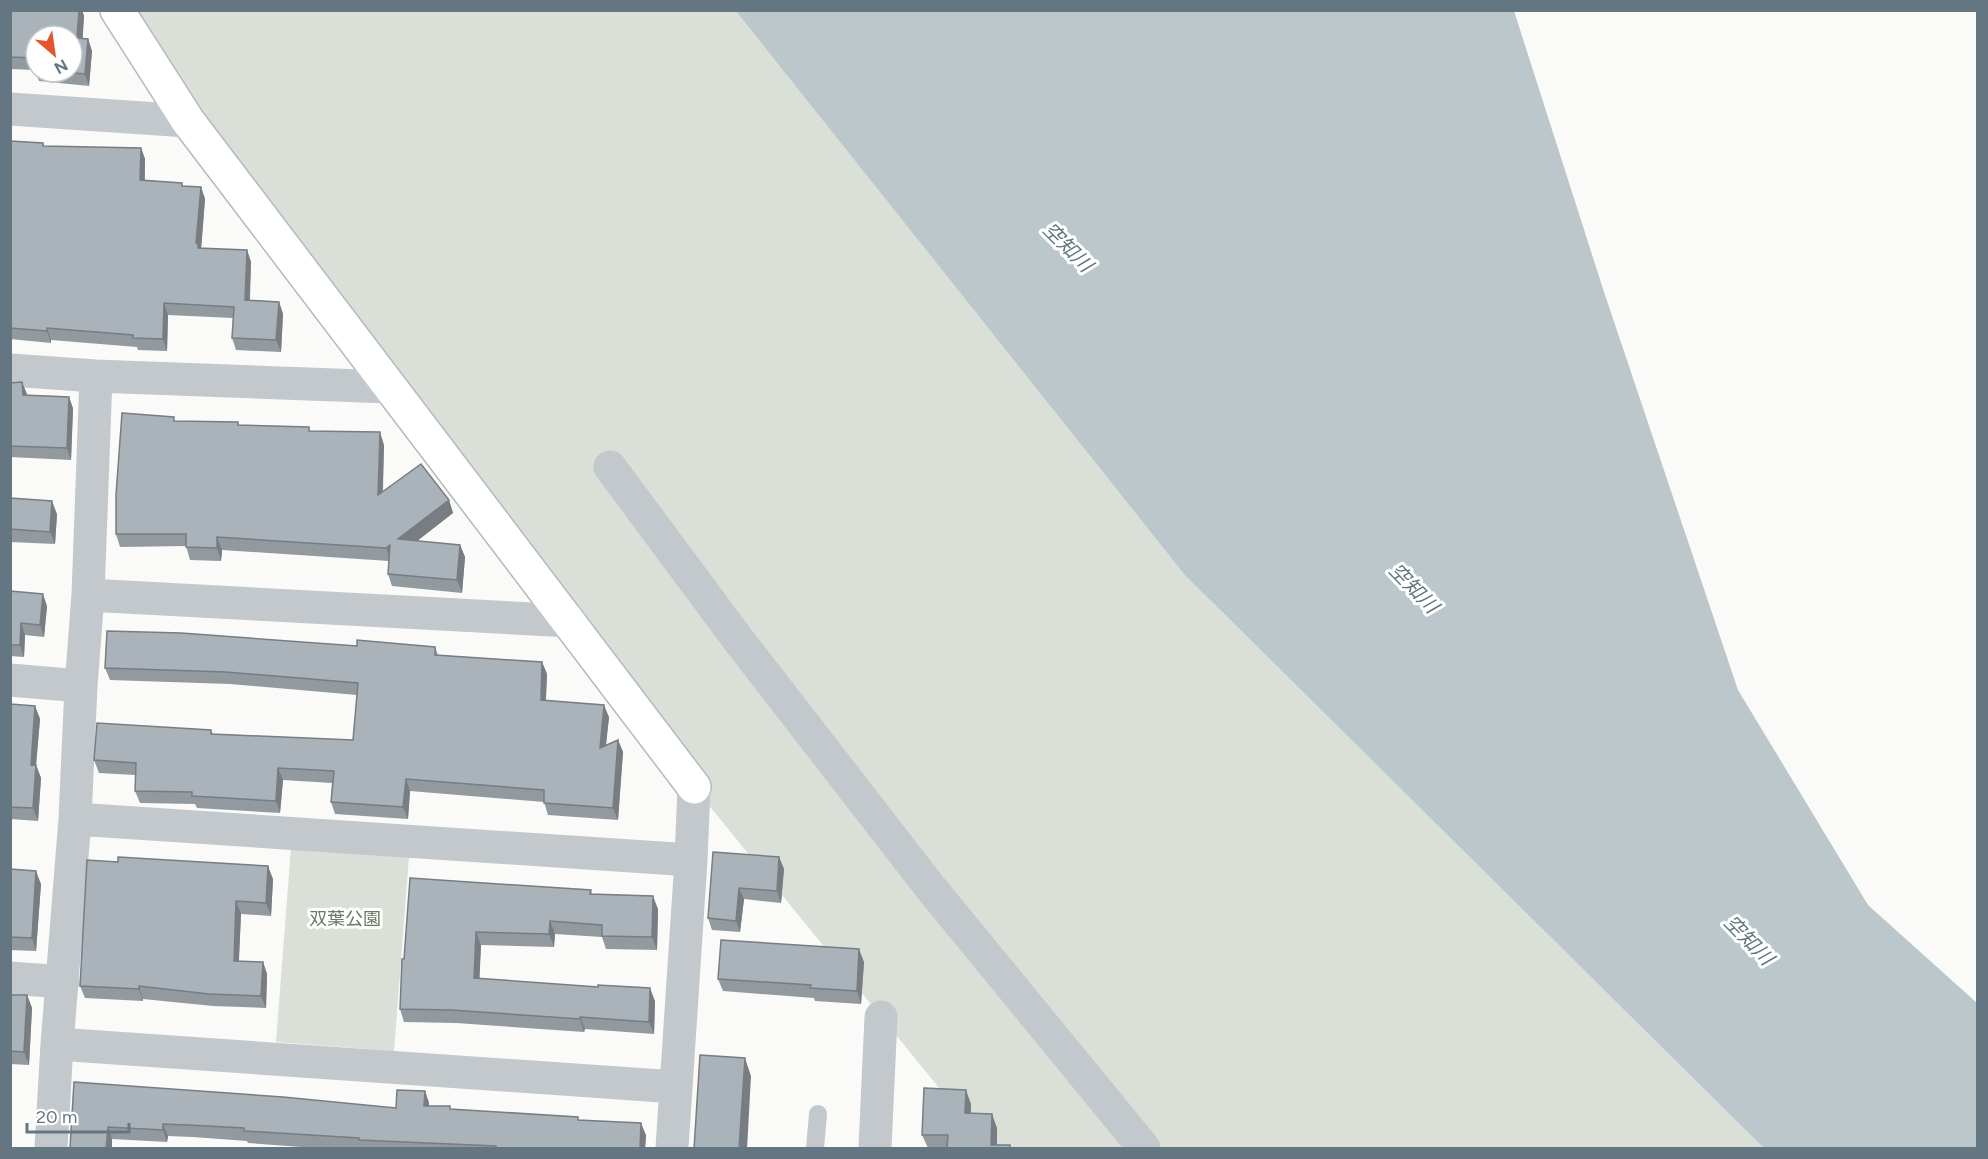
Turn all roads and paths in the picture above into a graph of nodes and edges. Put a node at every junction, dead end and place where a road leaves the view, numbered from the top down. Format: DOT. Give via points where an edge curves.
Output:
graph roads {
  1 [pos="117,10"];
  2 [pos="10,109"];
  3 [pos="188,122"];
  4 [pos="10,370"];
  5 [pos="96,376"];
  6 [pos="389,387"];
  7 [pos="610,467"];
  8 [pos="88,595"];
  9 [pos="570,621"];
  10 [pos="10,680"];
  11 [pos="81,686"];
  12 [pos="75,819"];
  13 [pos="692,860"];
  14 [pos="10,978"];
  15 [pos="63,982"];
  16 [pos="881,1017"];
  17 [pos="57,1044"];
  18 [pos="676,1087"];
  19 [pos="818,1114"];
  20 [pos="51,1149"];
  21 [pos="672,1149"];
  22 [pos="815,1149"];
  23 [pos="875,1149"];
  24 [pos="1144,1149"];
  1 -- 3 [label="street"];
  2 -- 3 [label="street"];
  3 -- 6 [label="street"];
  4 -- 5 [label="street"];
  5 -- 6 [label="street"];
  5 -- 8 [label="street"];
  6 -- 9 [label="street"];
  7 -- 24 [label="street" via="930,887"];
  8 -- 9 [label="street"];
  8 -- 11 [label="street"];
  9 -- 13 [label="street" via="694,787"];
  10 -- 11 [label="street"];
  11 -- 12 [label="street"];
  12 -- 13 [label="street"];
  12 -- 15 [label="street"];
  13 -- 18 [label="street"];
  14 -- 15 [label="street"];
  15 -- 17 [label="street"];
  16 -- 23 [label="street"];
  17 -- 18 [label="street"];
  17 -- 20 [label="street"];
  18 -- 21 [label="street"];
  19 -- 22 [label="lane"];
}
